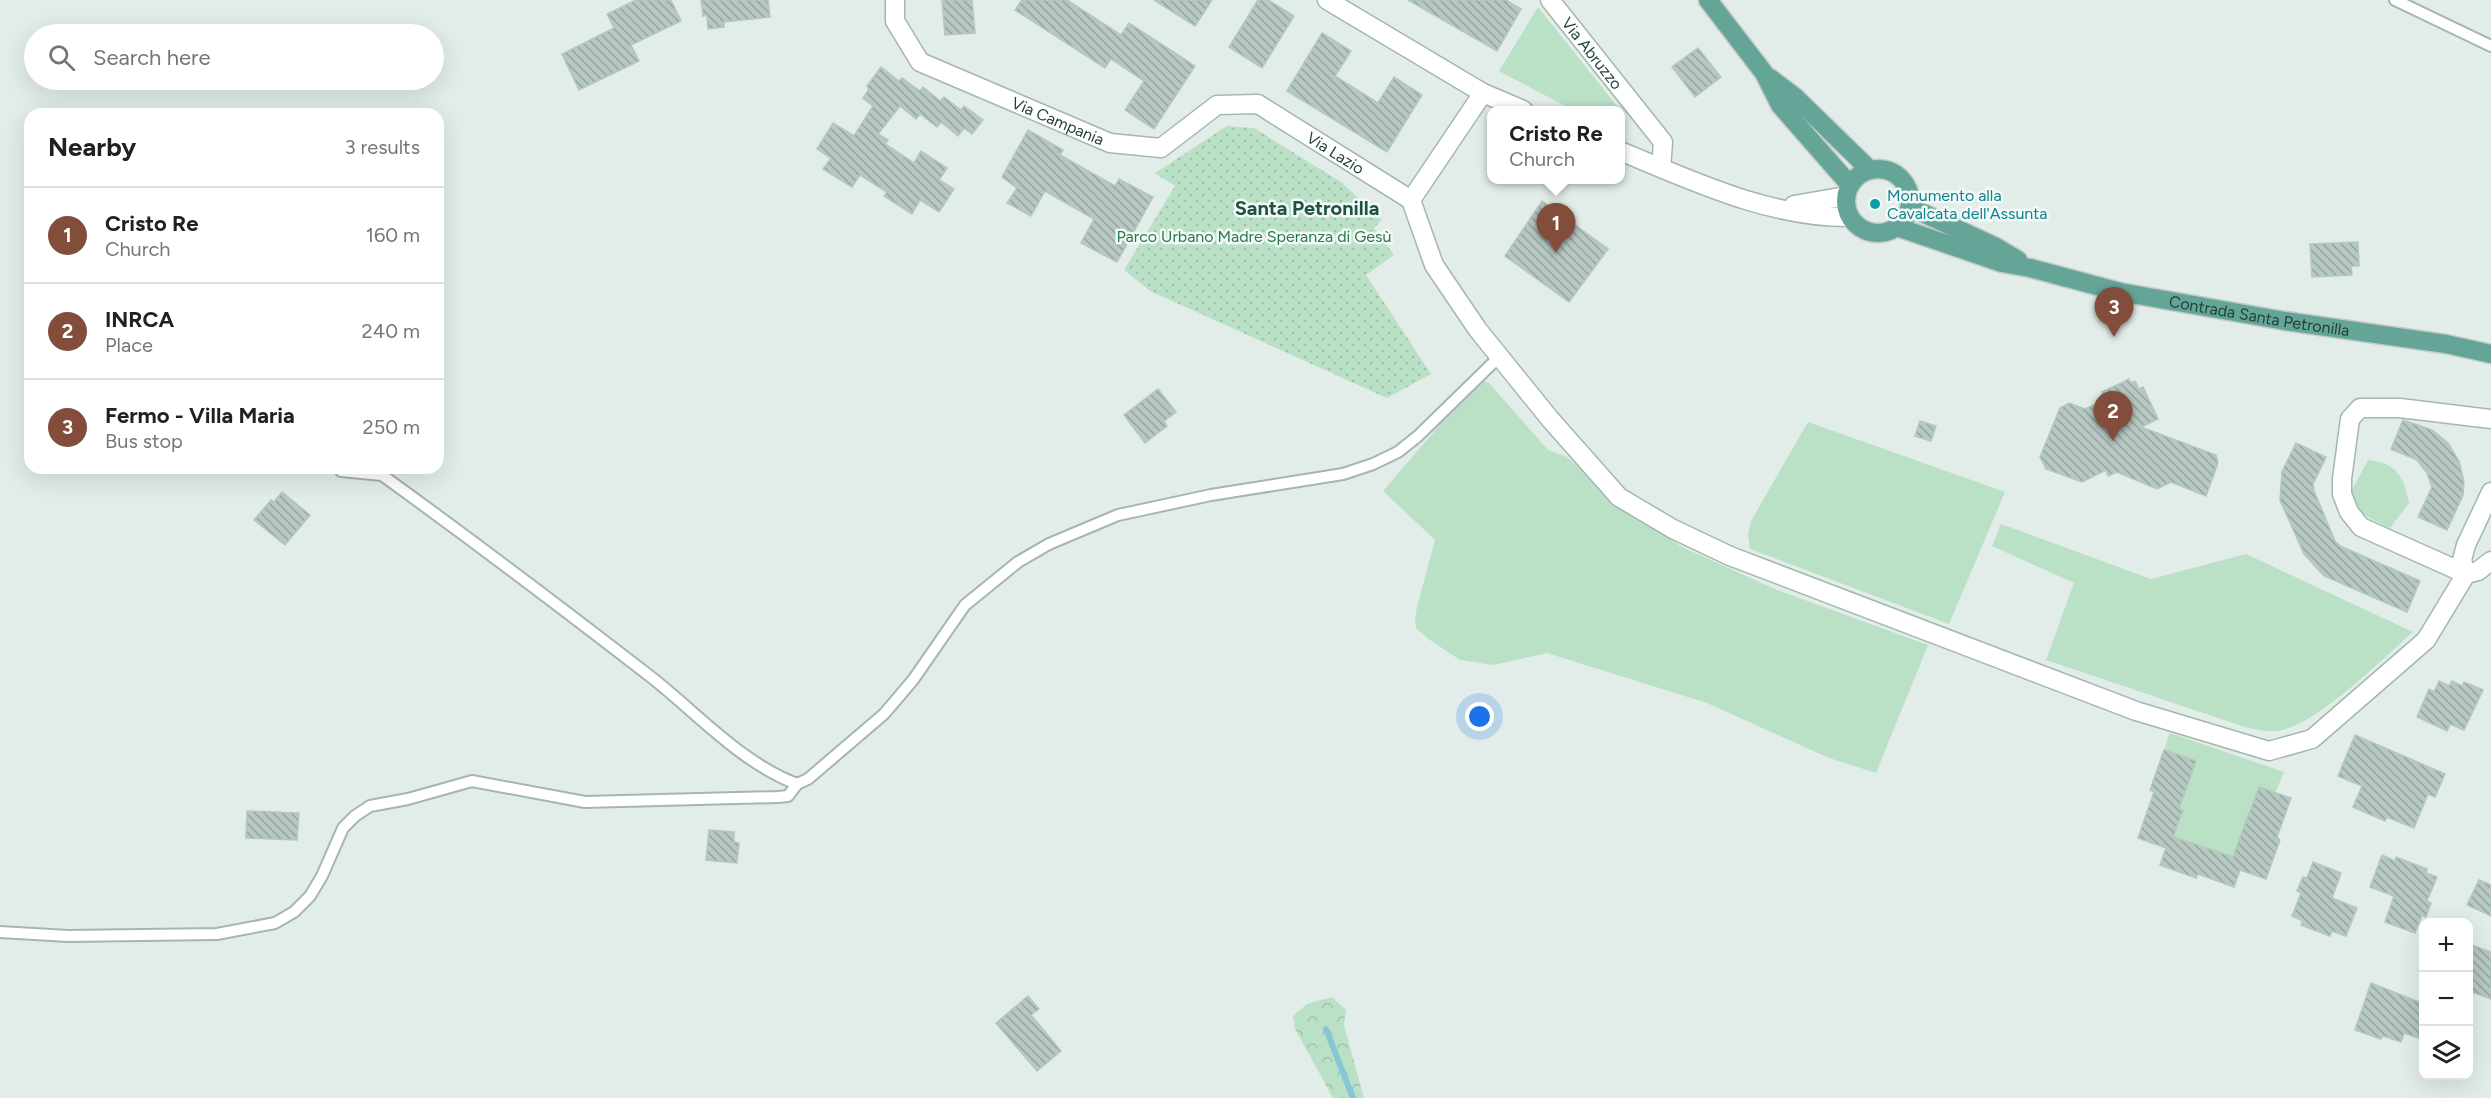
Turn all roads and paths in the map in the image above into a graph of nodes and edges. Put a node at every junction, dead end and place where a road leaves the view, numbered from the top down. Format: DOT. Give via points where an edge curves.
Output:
graph roads {
  1 [pos="895,0"];
  2 [pos="1327,0"];
  3 [pos="1550,0"];
  4 [pos="1708,0"];
  5 [pos="2395,0"];
  6 [pos="2491,46"];
  7 [pos="1764,73"];
  8 [pos="1483,93"];
  9 [pos="1258,104"];
  10 [pos="1512,106"];
  11 [pos="1625,153"];
  12 [pos="1661,168"];
  13 [pos="1870,170"];
  14 [pos="1848,190"];
  15 [pos="1411,200"];
  16 [pos="1775,206"];
  17 [pos="1910,207"];
  18 [pos="1851,217"];
  19 [pos="1897,227"];
  20 [pos="2030,268"];
  21 [pos="2491,354"];
  22 [pos="1500,356"];
  23 [pos="2491,419"];
  24 [pos="372,474"];
  25 [pos="2491,492"];
  26 [pos="2466,545"];
  27 [pos="2491,556"];
  28 [pos="2491,561"];
  29 [pos="2466,574"];
  30 [pos="797,784"];
  31 [pos="0,932"];
  1 -- 9 [label="street, Via Campania" via="896,21 920,62 1110,143 1161,148 1217,105"];
  2 -- 8 [label="street"];
  3 -- 12 [label="street, Via Abruzzo" via="1663,142"];
  4 -- 7 [label="main road"];
  5 -- 6 [label="lane"];
  7 -- 13 [label="main road" via="1795,97"];
  7 -- 14 [label="main road" via="1780,105"];
  8 -- 10 [label="street"];
  8 -- 15 [label="street"];
  9 -- 15 [label="street, Via Lazio"];
  11 -- 12 [label="street"];
  12 -- 16 [label="street"];
  13 -- 14 [label="main road" via="1858,176"];
  13 -- 17 [label="main road" via="1894,173 1905,183"];
  14 -- 16 [label="street" via="1811,204"];
  14 -- 18 [label="main road" via="1846,207"];
  15 -- 22 [label="street" via="1434,265"];
  16 -- 18 [label="street" via="1791,212"];
  17 -- 19 [label="main road"];
  17 -- 20 [label="main road, Contrada Santa Petronilla" via="1996,247"];
  18 -- 19 [label="main road, Contrada Santa Petronilla" via="1862,229 1878,233"];
  19 -- 20 [label="main road, Contrada Santa Petronilla" via="2002,263"];
  20 -- 21 [label="main road, Contrada Santa Petronilla" via="2120,292"];
  22 -- 29 [label="street" via="1619,497 1673,529 1730,556 2136,711 2269,751 2312,739 2426,640"];
  22 -- 30 [label="lane" via="1418,436 1398,452 1373,464 1343,474 1211,495 1118,515 1049,544 1018,562 965,605 884,714 808,779"];
  23 -- 29 [label="street" via="2400,408 2360,408 2350,419 2347,434 2342,494 2361,527"];
  24 -- 30 [label="lane" via="382,475 644,671 750,758"];
  25 -- 26 [label="street"];
  26 -- 27 [label="street"];
  26 -- 29 [label="street" via="2462,560"];
  28 -- 29 [label="street"];
  30 -- 31 [label="lane" via="788,796 778,797 585,802 472,781 370,806 355,816 343,828 310,896 275,923 217,934 68,936"];
}
